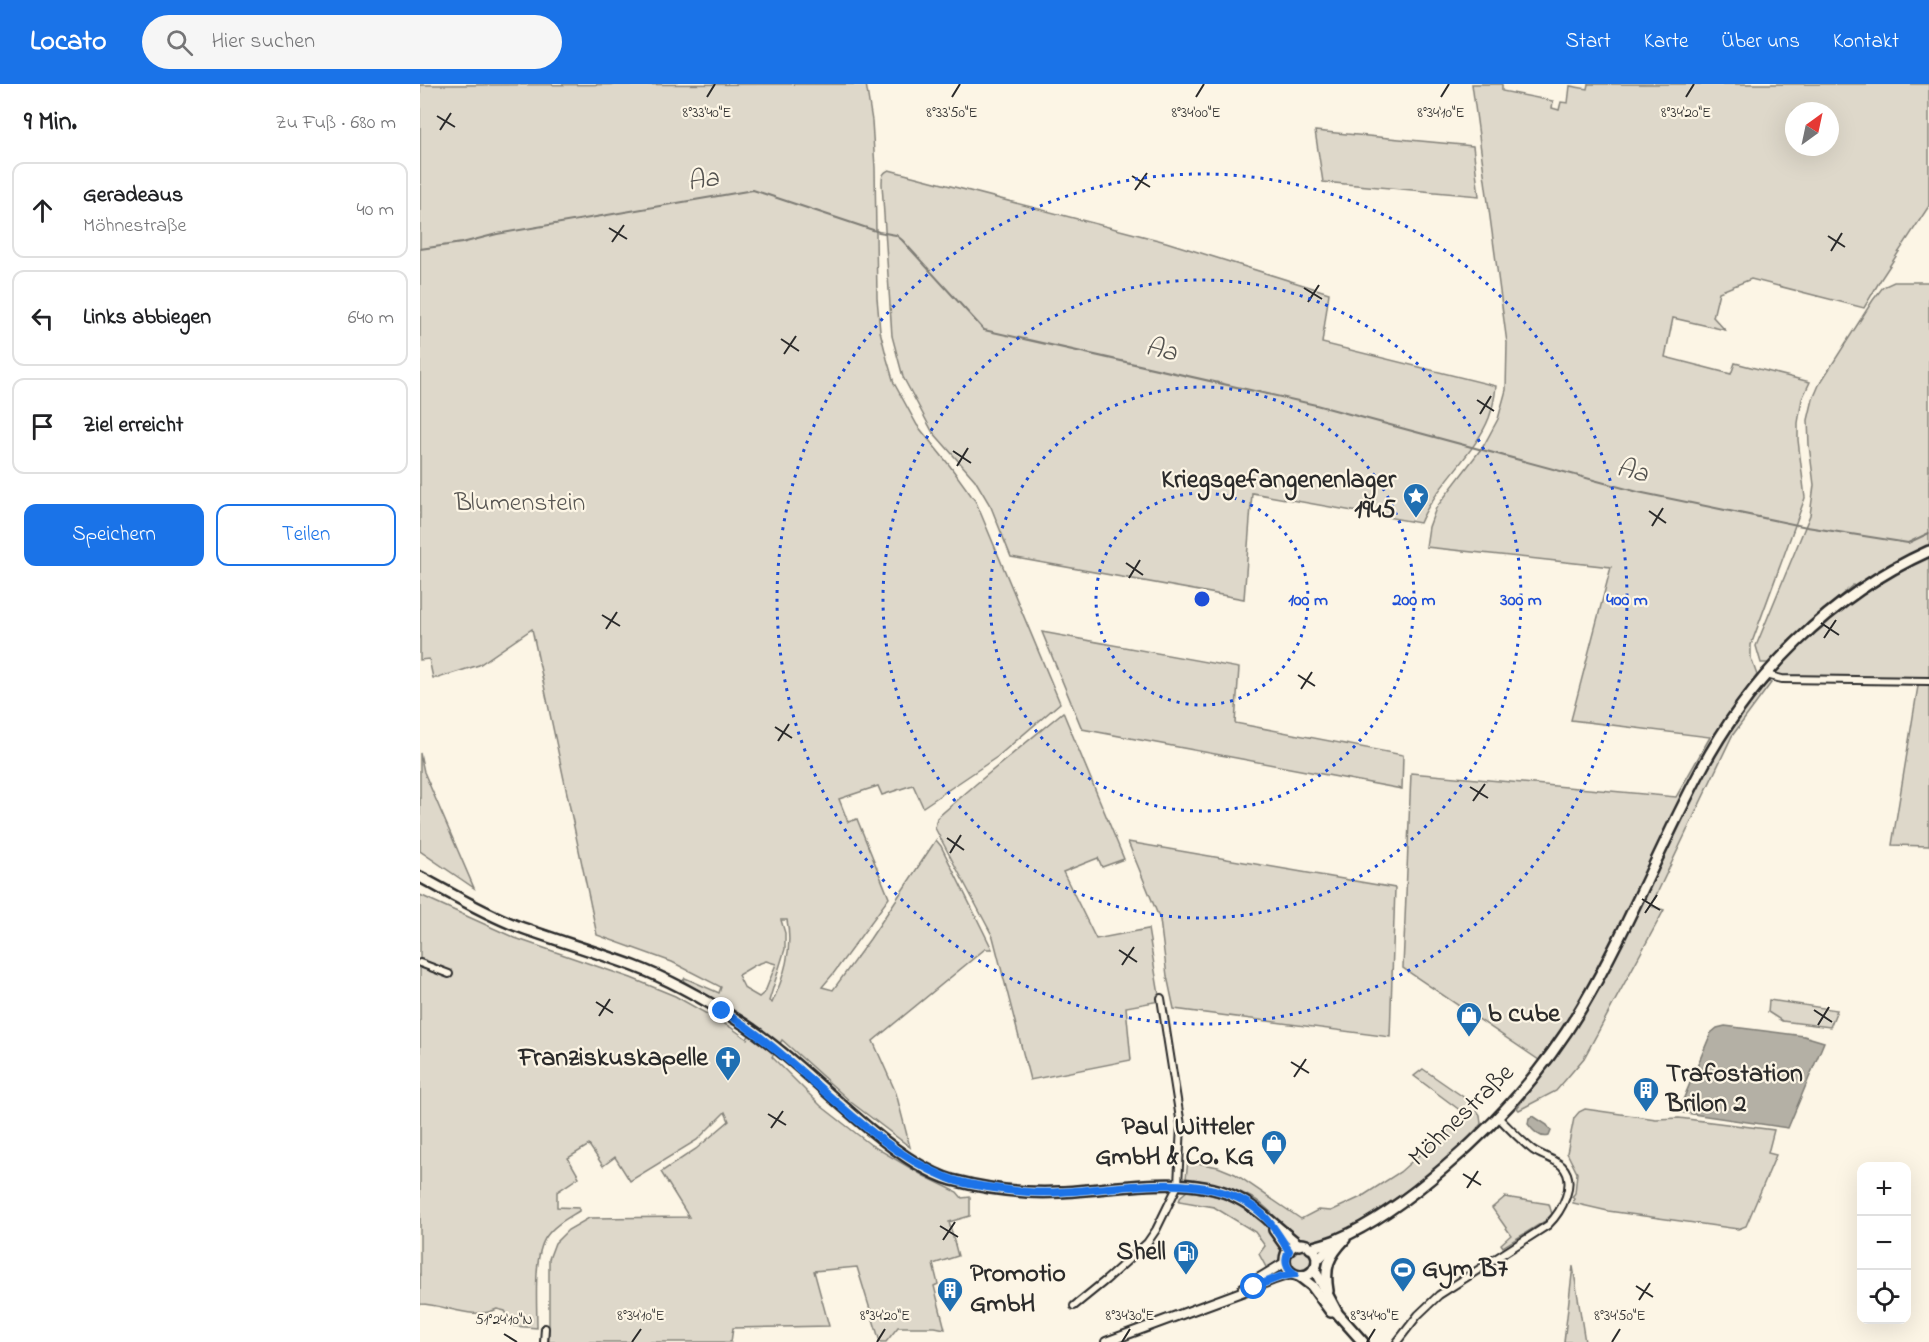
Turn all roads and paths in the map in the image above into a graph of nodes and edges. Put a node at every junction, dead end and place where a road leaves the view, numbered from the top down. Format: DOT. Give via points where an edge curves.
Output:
graph roads {
  1 [pos="1929,551"];
  2 [pos="1766,675"];
  3 [pos="1929,681"];
  4 [pos="420,877"];
  5 [pos="420,963"];
  6 [pos="448,974"];
  7 [pos="1161,998"];
  8 [pos="1499,1118"];
  9 [pos="1178,1185"];
  10 [pos="1268,1220"];
  11 [pos="1351,1232"];
  12 [pos="1337,1240"];
  13 [pos="1299,1245"];
  14 [pos="1311,1248"];
  15 [pos="1289,1251"];
  16 [pos="1286,1262"];
  17 [pos="1316,1265"];
  18 [pos="1297,1275"];
  19 [pos="1234,1293"];
  20 [pos="1329,1299"];
  21 [pos="1074,1306"];
  22 [pos="1347,1325"];
  23 [pos="545,1328"];
  24 [pos="544,1342"];
  25 [pos="1106,1342"];
  26 [pos="1363,1342"];
  27 [pos="1397,1342"];
  1 -- 2 [label="main road, Möhnestraße" via="1890,571 1840,605 1797,641"];
  2 -- 3 [label="street" via="1782,680"];
  2 -- 8 [label="main road, Möhnestraße" via="1725,728 1701,769 1581,1008 1530,1082"];
  4 -- 9 [label="main road" via="515,925 635,967 682,988 769,1043 890,1146 949,1179 1030,1192"];
  5 -- 6 [label="street"];
  7 -- 9 [label="street" via="1181,1125"];
  8 -- 11 [label="main road, Möhnestraße" via="1435,1176"];
  8 -- 27 [label="street" via="1528,1146 1564,1169 1568,1184 1563,1205 1548,1225 1439,1294"];
  9 -- 10 [label="main road" via="1223,1191"];
  9 -- 21 [label="street" via="1147,1243"];
  10 -- 13 [label="main road"];
  10 -- 15 [label="main road"];
  11 -- 12 [label="main road, Möhnestraße"];
  11 -- 20 [label="main road" via="1328,1262"];
  12 -- 14 [label="main road"];
  12 -- 17 [label="main road"];
  13 -- 14 [label="main road"];
  13 -- 15 [label="main road"];
  14 -- 17 [label="main road"];
  15 -- 16 [label="main road"];
  16 -- 18 [label="main road"];
  16 -- 19 [label="street"];
  17 -- 18 [label="main road" via="1306,1275"];
  17 -- 20 [label="main road"];
  18 -- 19 [label="street" via="1282,1276"];
  18 -- 22 [label="main road"];
  19 -- 25 [label="street"];
  20 -- 22 [label="main road"];
  22 -- 26 [label="main road"];
  23 -- 24 [label="street"];
}
